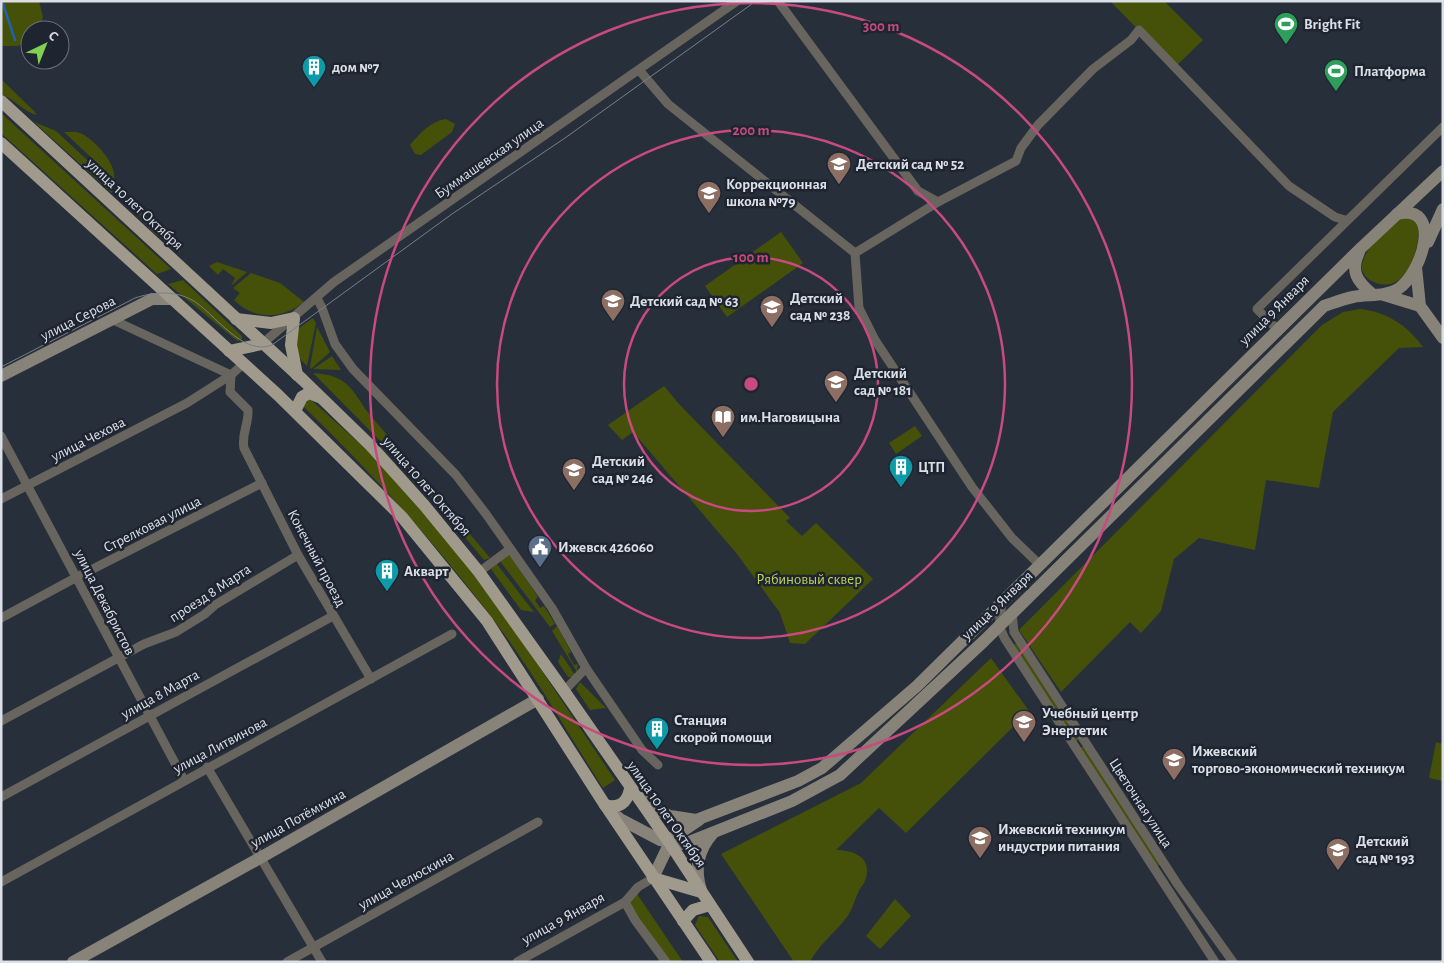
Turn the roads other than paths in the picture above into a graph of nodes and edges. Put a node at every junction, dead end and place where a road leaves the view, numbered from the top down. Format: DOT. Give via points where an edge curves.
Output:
graph roads {
  1 [pos="737,1"];
  2 [pos="778,1"];
  3 [pos="639,70"];
  4 [pos="1,101"];
  5 [pos="1443,127"];
  6 [pos="1,143"];
  7 [pos="1443,170"];
  8 [pos="938,202"];
  9 [pos="1443,209"];
  10 [pos="1396,214"];
  11 [pos="1345,220"];
  12 [pos="1360,248"];
  13 [pos="1424,251"];
  14 [pos="855,253"];
  15 [pos="1416,267"];
  16 [pos="1378,295"];
  17 [pos="316,298"];
  18 [pos="172,299"];
  19 [pos="1420,306"];
  20 [pos="294,318"];
  21 [pos="111,319"];
  22 [pos="236,319"];
  23 [pos="1278,330"];
  24 [pos="1443,338"];
  25 [pos="262,344"];
  26 [pos="229,351"];
  27 [pos="243,364"];
  28 [pos="231,374"];
  29 [pos="297,375"];
  30 [pos="1,376"];
  31 [pos="319,397"];
  32 [pos="295,411"];
  33 [pos="1,436"];
  34 [pos="262,483"];
  35 [pos="27,486"];
  36 [pos="1,499"];
  37 [pos="510,550"];
  38 [pos="298,554"];
  39 [pos="1040,565"];
  40 [pos="479,572"];
  41 [pos="77,577"];
  42 [pos="1002,603"];
  43 [pos="1012,613"];
  44 [pos="333,616"];
  45 [pos="1,618"];
  46 [pos="978,626"];
  47 [pos="999,626"];
  48 [pos="1014,632"];
  49 [pos="452,634"];
  50 [pos="1005,639"];
  51 [pos="984,641"];
  52 [pos="118,658"];
  53 [pos="586,668"];
  54 [pos="371,678"];
  55 [pos="564,691"];
  56 [pos="538,699"];
  57 [pos="149,716"];
  58 [pos="1,721"];
  59 [pos="1084,740"];
  60 [pos="1073,747"];
  61 [pos="658,765"];
  62 [pos="207,767"];
  63 [pos="184,780"];
  64 [pos="630,789"];
  65 [pos="1,797"];
  66 [pos="605,806"];
  67 [pos="701,818"];
  68 [pos="538,822"];
  69 [pos="716,829"];
  70 [pos="670,842"];
  71 [pos="260,858"];
  72 [pos="652,878"];
  73 [pos="1,882"];
  74 [pos="1178,885"];
  75 [pos="701,892"];
  76 [pos="1168,892"];
  77 [pos="625,902"];
  78 [pos="710,905"];
  79 [pos="682,921"];
  80 [pos="314,947"];
  81 [pos="538,950"];
  82 [pos="72,962"];
  83 [pos="287,962"];
  84 [pos="322,962"];
  85 [pos="517,962"];
  86 [pos="528,962"];
  87 [pos="666,962"];
  88 [pos="711,962"];
  89 [pos="748,962"];
  90 [pos="1215,962"];
  91 [pos="1233,962"];
  1 -- 3 [label="street, Буммашевская улица"];
  2 -- 8 [label="street" via="918,191"];
  3 -- 14 [label="street" via="668,104"];
  3 -- 17 [label="street, Буммашевская улица" via="334,282"];
  4 -- 22 [label="main road, улица 10 лет Октября"];
  5 -- 11 [label="street"];
  6 -- 18 [label="main road"];
  7 -- 10 [label="main road"];
  8 -- 11 [label="street" via="1016,160 1020,148 1038,125 1093,69 1139,30 1290,186 1335,217"];
  8 -- 14 [label="street"];
  9 -- 13 [label="main road"];
  10 -- 12 [label="main road"];
  10 -- 13 [label="main road" via="1409,211 1419,215 1426,226"];
  11 -- 23 [label="street" via="1257,309"];
  12 -- 16 [label="main road" via="1354,264 1359,282"];
  12 -- 23 [label="main road, улица 9 Января"];
  13 -- 15 [label="main road"];
  14 -- 39 [label="street" via="859,308 875,340 972,487 1012,538"];
  15 -- 16 [label="main road" via="1407,282 1397,290"];
  15 -- 19 [label="main road"];
  16 -- 19 [label="main road"];
  16 -- 43 [label="main road, улица 9 Января" via="1324,306"];
  17 -- 20 [label="street, Буммашевская улица"];
  17 -- 37 [label="street" via="335,344 353,368 456,476"];
  18 -- 21 [label="main road, улица Серова" via="152,299"];
  18 -- 26 [label="main road"];
  19 -- 24 [label="main road"];
  20 -- 22 [label="main road" via="271,323"];
  20 -- 25 [label="street, Буммашевская улица"];
  20 -- 29 [label="main road" via="291,345"];
  21 -- 28 [label="street"];
  21 -- 30 [label="main road, улица Серова"];
  22 -- 25 [label="main road, улица 10 лет Октября"];
  23 -- 39 [label="main road, улица 9 Января"];
  25 -- 26 [label="main road"];
  25 -- 29 [label="main road, улица 10 лет Октября"];
  26 -- 27 [label="main road"];
  27 -- 28 [label="street, улица Чехова"];
  27 -- 32 [label="main road"];
  28 -- 34 [label="street, Конечный проезд" via="230,392 248,410 248,423 242,438 244,448"];
  28 -- 35 [label="street, улица Чехова" via="187,402"];
  29 -- 31 [label="main road, улица 10 лет Октября"];
  31 -- 32 [label="main road" via="308,393 302,397"];
  31 -- 40 [label="main road, улица 10 лет Октября" via="371,446"];
  32 -- 56 [label="main road" via="402,517 487,621"];
  33 -- 35 [label="street, улица Декабристов"];
  34 -- 38 [label="street, Конечный проезд"];
  34 -- 41 [label="street, Стрелковая улица"];
  35 -- 36 [label="street, улица Чехова"];
  35 -- 41 [label="street, улица Декабристов"];
  37 -- 40 [label="street"];
  37 -- 53 [label="street" via="552,608"];
  38 -- 44 [label="street, Конечный проезд"];
  38 -- 52 [label="street, проезд 8 Марта" via="215,604 176,632"];
  39 -- 42 [label="main road, улица 9 Января"];
  40 -- 55 [label="main road, улица 10 лет Октября"];
  41 -- 45 [label="street, Стрелковая улица"];
  41 -- 52 [label="street, улица Декабристов"];
  42 -- 46 [label="main road, улица 9 Января"];
  42 -- 47 [label="street"];
  43 -- 47 [label="main road, улица 9 Января"];
  43 -- 48 [label="street"];
  44 -- 54 [label="street, Конечный проезд"];
  44 -- 57 [label="street, улица 8 Марта"];
  46 -- 47 [label="street"];
  46 -- 67 [label="main road, улица 9 Января" via="917,686 822,768 798,781"];
  47 -- 48 [label="street"];
  47 -- 50 [label="street, Цветочная улица"];
  47 -- 51 [label="main road, улица 9 Января"];
  48 -- 59 [label="street, Цветочная улица"];
  49 -- 54 [label="street, улица Литвинова"];
  50 -- 51 [label="street"];
  50 -- 60 [label="street, Цветочная улица"];
  51 -- 69 [label="main road, улица 9 Января" via="840,775 792,801"];
  52 -- 57 [label="street, улица Декабристов"];
  52 -- 58 [label="street, проезд 8 Марта"];
  53 -- 55 [label="street"];
  53 -- 61 [label="street" via="642,750"];
  54 -- 62 [label="street, улица Литвинова"];
  55 -- 64 [label="main road, улица 10 лет Октября"];
  56 -- 66 [label="main road"];
  56 -- 71 [label="main road, улица Потёмкина"];
  57 -- 63 [label="street, улица Декабристов"];
  57 -- 65 [label="street, улица 8 Марта"];
  59 -- 60 [label="street"];
  59 -- 74 [label="street, Цветочная улица"];
  60 -- 76 [label="street, Цветочная улица"];
  62 -- 63 [label="street, улица Литвинова"];
  62 -- 71 [label="street"];
  63 -- 73 [label="street, улица Литвинова"];
  64 -- 66 [label="main road" via="622,804 613,808"];
  64 -- 67 [label="main road, улица 9 Января" via="670,816 690,820"];
  64 -- 70 [label="main road, улица 10 лет Октября"];
  66 -- 70 [label="main road, улица 9 Января" via="634,826"];
  66 -- 72 [label="main road"];
  67 -- 70 [label="main road" via="675,834"];
  68 -- 80 [label="street, улица Челюскина"];
  69 -- 70 [label="main road, улица 9 Января" via="690,842"];
  69 -- 75 [label="main road" via="705,843 697,863"];
  70 -- 72 [label="main road"];
  70 -- 75 [label="main road, улица 10 лет Октября"];
  71 -- 80 [label="street"];
  71 -- 82 [label="main road, улица Потёмкина"];
  72 -- 75 [label="main road"];
  72 -- 77 [label="street, улица 9 Января" via="638,887"];
  72 -- 79 [label="main road"];
  74 -- 76 [label="street"];
  74 -- 91 [label="street, Цветочная улица"];
  75 -- 78 [label="main road, улица 10 лет Октября"];
  76 -- 90 [label="street, Цветочная улица"];
  77 -- 81 [label="street, улица 9 Января"];
  77 -- 87 [label="street"];
  78 -- 79 [label="main road" via="693,910"];
  78 -- 89 [label="main road, улица 10 лет Октября"];
  79 -- 88 [label="main road"];
  80 -- 83 [label="street, улица Челюскина"];
  80 -- 84 [label="street"];
  81 -- 85 [label="street, улица 9 Января"];
  81 -- 86 [label="street"];
}
